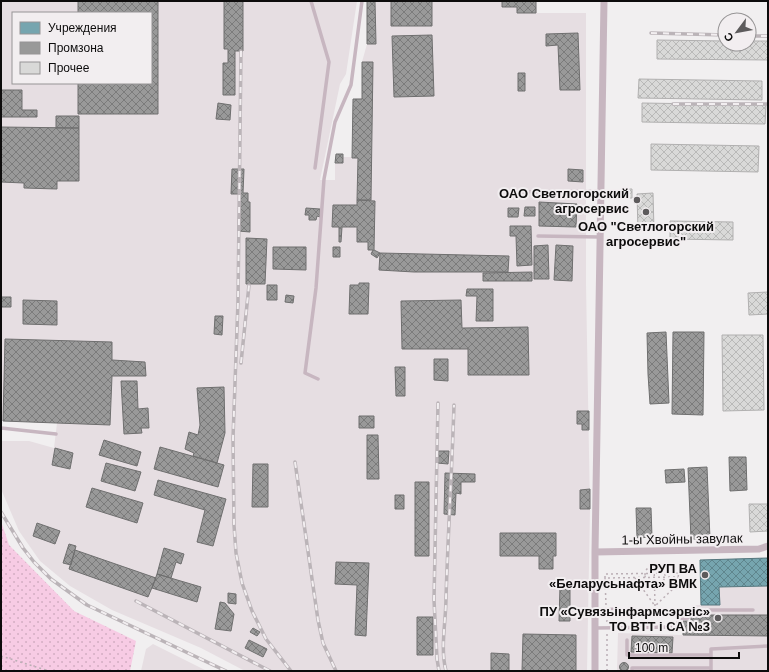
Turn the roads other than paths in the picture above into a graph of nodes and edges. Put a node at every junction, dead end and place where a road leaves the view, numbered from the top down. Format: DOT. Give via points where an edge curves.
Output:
graph roads {
  1 [pos="311,1"];
  2 [pos="362,1"];
  3 [pos="604,1"];
  4 [pos="315,168"];
  5 [pos="601,191"];
  6 [pos="521,192"];
  7 [pos="538,236"];
  8 [pos="600,237"];
  9 [pos="318,380"];
  10 [pos="1,428"];
  11 [pos="56,434"];
  12 [pos="768,546"];
  13 [pos="759,549"];
  14 [pos="768,550"];
  15 [pos="595,552"];
  16 [pos="595,610"];
  17 [pos="753,610"];
  18 [pos="670,613"];
  19 [pos="595,628"];
  20 [pos="627,640"];
  21 [pos="768,646"];
  22 [pos="711,655"];
  23 [pos="712,669"];
  24 [pos="595,671"];
  25 [pos="632,671"];
  1 -- 4 [label="lane" via="329,62"];
  2 -- 9 [label="lane" via="351,85 335,122 324,179 316,288 305,373"];
  3 -- 5 [label="street"];
  5 -- 6 [label="lane"];
  5 -- 8 [label="street"];
  7 -- 8 [label="lane"];
  8 -- 15 [label="street"];
  10 -- 11 [label="lane"];
  12 -- 13 [label="street, 1-ы Хвойны завулак"];
  13 -- 14 [label="lane"];
  13 -- 15 [label="street, 1-ы Хвойны завулак"];
  15 -- 16 [label="street"];
  16 -- 18 [label="lane"];
  16 -- 19 [label="street"];
  17 -- 19 [label="lane" via="691,610 688,618 679,619 678,627"];
  19 -- 24 [label="street"];
  20 -- 22 [label="lane" via="627,655"];
  21 -- 22 [label="lane" via="711,649"];
  22 -- 23 [label="lane"];
  23 -- 25 [label="lane" via="632,668"];
}
